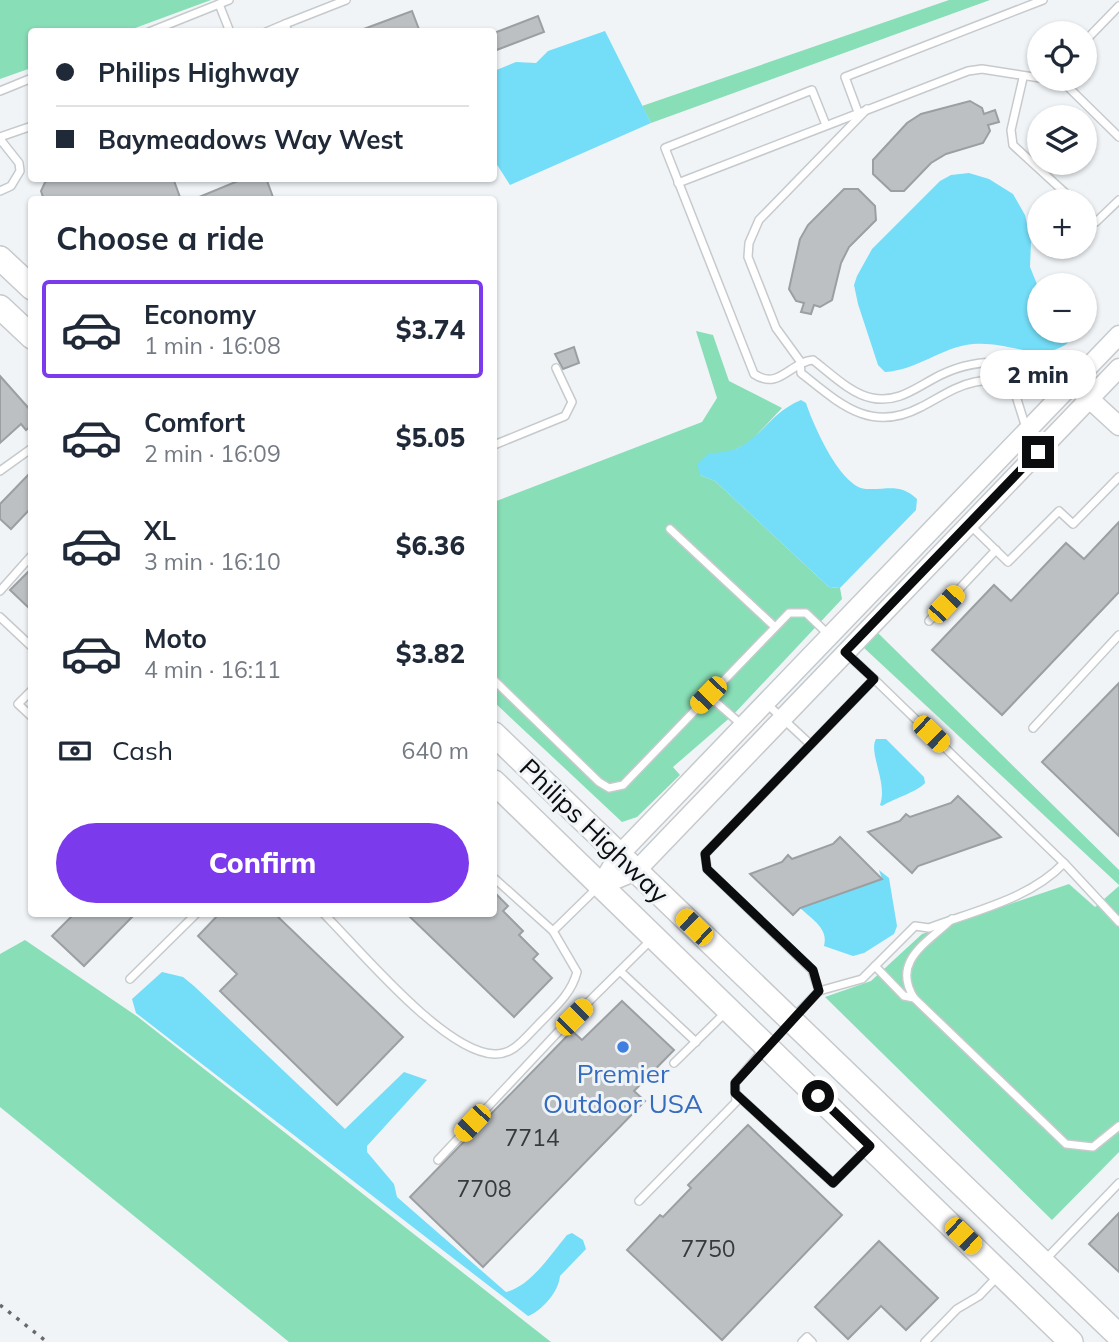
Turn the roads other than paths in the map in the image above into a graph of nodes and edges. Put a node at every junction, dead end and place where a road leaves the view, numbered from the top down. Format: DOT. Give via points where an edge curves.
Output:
graph roads {
  1 [pos="229,0"];
  2 [pos="345,0"];
  3 [pos="1043,0"];
  4 [pos="219,4"];
  5 [pos="1119,6"];
  6 [pos="159,28"];
  7 [pos="228,28"];
  8 [pos="287,28"];
  9 [pos="1097,29"];
  10 [pos="1023,78"];
  11 [pos="1027,78"];
  12 [pos="28,80"];
  13 [pos="0,91"];
  14 [pos="1072,91"];
  15 [pos="867,109"];
  16 [pos="858,113"];
  17 [pos="826,125"];
  18 [pos="28,128"];
  19 [pos="1119,137"];
  20 [pos="0,138"];
  21 [pos="678,183"];
  22 [pos="1061,189"];
  23 [pos="0,191"];
  24 [pos="1119,200"];
  25 [pos="1097,221"];
  26 [pos="0,258"];
  27 [pos="28,284"];
  28 [pos="0,307"];
  29 [pos="28,333"];
  30 [pos="1119,335"];
  31 [pos="800,361"];
  32 [pos="556,368"];
  33 [pos="1119,368"];
  34 [pos="993,380"];
  35 [pos="1073,383"];
  36 [pos="1090,398"];
  37 [pos="1119,426"];
  38 [pos="1027,431"];
  39 [pos="497,444"];
  40 [pos="28,451"];
  41 [pos="0,471"];
  42 [pos="1119,477"];
  43 [pos="968,524"];
  44 [pos="670,529"];
  45 [pos="996,550"];
  46 [pos="28,560"];
  47 [pos="0,591"];
  48 [pos="0,617"];
  49 [pos="929,621"];
  50 [pos="775,626"];
  51 [pos="1119,635"];
  52 [pos="830,636"];
  53 [pos="28,643"];
  54 [pos="845,652"];
  55 [pos="874,679"];
  56 [pos="497,683"];
  57 [pos="28,694"];
  58 [pos="708,695"];
  59 [pos="765,703"];
  60 [pos="28,713"];
  61 [pos="781,718"];
  62 [pos="743,726"];
  63 [pos="1033,728"];
  64 [pos="497,737"];
  65 [pos="810,744"];
  66 [pos="497,785"];
  67 [pos="619,855"];
  68 [pos="1064,863"];
  69 [pos="636,871"];
  70 [pos="497,881"];
  71 [pos="600,886"];
  72 [pos="193,917"];
  73 [pos="327,917"];
  74 [pos="952,919"];
  75 [pos="1119,922"];
  76 [pos="554,931"];
  77 [pos="654,937"];
  78 [pos="874,966"];
  79 [pos="620,971"];
  80 [pos="130,979"];
  81 [pos="819,991"];
  82 [pos="914,998"];
  83 [pos="729,1009"];
  84 [pos="790,1020"];
  85 [pos="695,1042"];
  86 [pos="766,1046"];
  87 [pos="674,1063"];
  88 [pos="735,1093"];
  89 [pos="1119,1126"];
  90 [pos="870,1146"];
  91 [pos="438,1160"];
  92 [pos="1119,1183"];
  93 [pos="639,1201"];
  94 [pos="1042,1263"];
  95 [pos="1001,1272"];
  96 [pos="1119,1336"];
  97 [pos="802,1342"];
  98 [pos="812,1342"];
  99 [pos="925,1342"];
  100 [pos="1071,1342"];
  1 -- 4 [label="lane"];
  2 -- 8 [label="lane"];
  3 -- 16 [label="lane" via="845,77"];
  4 -- 6 [label="lane"];
  4 -- 7 [label="lane"];
  5 -- 9 [label="lane"];
  10 -- 11 [label="lane"];
  10 -- 15 [label="lane" via="982,69 968,71"];
  10 -- 22 [label="lane" via="1011,130 1013,145"];
  12 -- 13 [label="lane"];
  14 -- 19 [label="lane"];
  15 -- 16 [label="lane"];
  15 -- 31 [label="lane" via="759,220 749,243 748,257 776,328"];
  16 -- 17 [label="lane"];
  17 -- 21 [label="lane"];
  17 -- 21 [label="lane" via="812,90 787,99 665,148"];
  18 -- 20 [label="lane"];
  20 -- 23 [label="lane" via="19,163 20,172 11,186"];
  21 -- 31 [label="lane" via="749,367 762,379 772,380"];
  24 -- 25 [label="lane"];
  26 -- 27 [label="main road"];
  28 -- 29 [label="main road"];
  30 -- 35 [label="street"];
  31 -- 34 [label="lane" via="801,373 844,407 862,415 911,412 972,383"];
  31 -- 35 [label="lane" via="813,360 849,387 886,400 946,372 987,362 1029,365"];
  32 -- 39 [label="lane" via="572,402 565,416"];
  33 -- 36 [label="street"];
  34 -- 35 [label="lane" via="1013,379 1048,388"];
  34 -- 38 [label="lane" via="1016,396"];
  35 -- 36 [label="street"];
  35 -- 38 [label="street"];
  36 -- 37 [label="street"];
  36 -- 43 [label="street"];
  38 -- 52 [label="street"];
  40 -- 41 [label="lane"];
  42 -- 45 [label="lane" via="1073,524 1059,511 1008,562"];
  43 -- 45 [label="lane"];
  43 -- 54 [label="street"];
  44 -- 50 [label="lane"];
  45 -- 49 [label="lane"];
  46 -- 47 [label="lane"];
  48 -- 53 [label="lane"];
  50 -- 52 [label="lane" via="789,613 806,613"];
  50 -- 58 [label="lane"];
  51 -- 63 [label="lane"];
  52 -- 59 [label="street"];
  54 -- 55 [label="lane"];
  54 -- 61 [label="street"];
  55 -- 65 [label="lane"];
  55 -- 68 [label="lane"];
  56 -- 58 [label="lane" via="609,788 623,785"];
  57 -- 60 [label="lane" via="18,704"];
  58 -- 62 [label="lane"];
  59 -- 61 [label="lane"];
  59 -- 62 [label="street"];
  61 -- 65 [label="lane"];
  61 -- 69 [label="street"];
  62 -- 67 [label="street"];
  64 -- 67 [label="main road, Philips Highway"];
  65 -- 81 [label="lane" via="705,854 704,862 813,970"];
  66 -- 71 [label="main road, Philips Highway"];
  67 -- 69 [label="main road, Philips Highway"];
  67 -- 71 [label="street"];
  68 -- 74 [label="lane" via="1035,886"];
  68 -- 75 [label="lane"];
  69 -- 71 [label="street"];
  69 -- 84 [label="main road, Philips Highway"];
  70 -- 76 [label="lane"];
  71 -- 76 [label="lane"];
  71 -- 77 [label="main road, Philips Highway"];
  72 -- 80 [label="lane"];
  73 -- 76 [label="lane" via="440,1031 481,1052 496,1054 513,1050 573,989 577,972"];
  74 -- 78 [label="lane" via="929,928 915,926"];
  74 -- 82 [label="lane" via="905,968 907,987"];
  77 -- 79 [label="lane"];
  77 -- 83 [label="main road, Philips Highway"];
  78 -- 81 [label="lane" via="862,979"];
  78 -- 82 [label="lane" via="904,996"];
  79 -- 85 [label="lane"];
  79 -- 91 [label="lane"];
  81 -- 84 [label="lane"];
  82 -- 89 [label="lane" via="1066,1144 1093,1147"];
  83 -- 85 [label="lane"];
  83 -- 86 [label="main road, Philips Highway"];
  84 -- 86 [label="main road"];
  84 -- 94 [label="main road, Philips Highway"];
  85 -- 87 [label="lane"];
  86 -- 88 [label="lane" via="735,1083"];
  86 -- 90 [label="main road, Philips Highway"];
  88 -- 90 [label="lane" via="833,1183"];
  88 -- 93 [label="lane" via="736,1101"];
  90 -- 95 [label="main road, Philips Highway"];
  92 -- 94 [label="lane"];
  94 -- 95 [label="main road"];
  94 -- 96 [label="main road, Philips Highway"];
  95 -- 99 [label="lane"];
  95 -- 100 [label="main road, Philips Highway"];
  97 -- 98 [label="lane" via="807,1337"];
}
